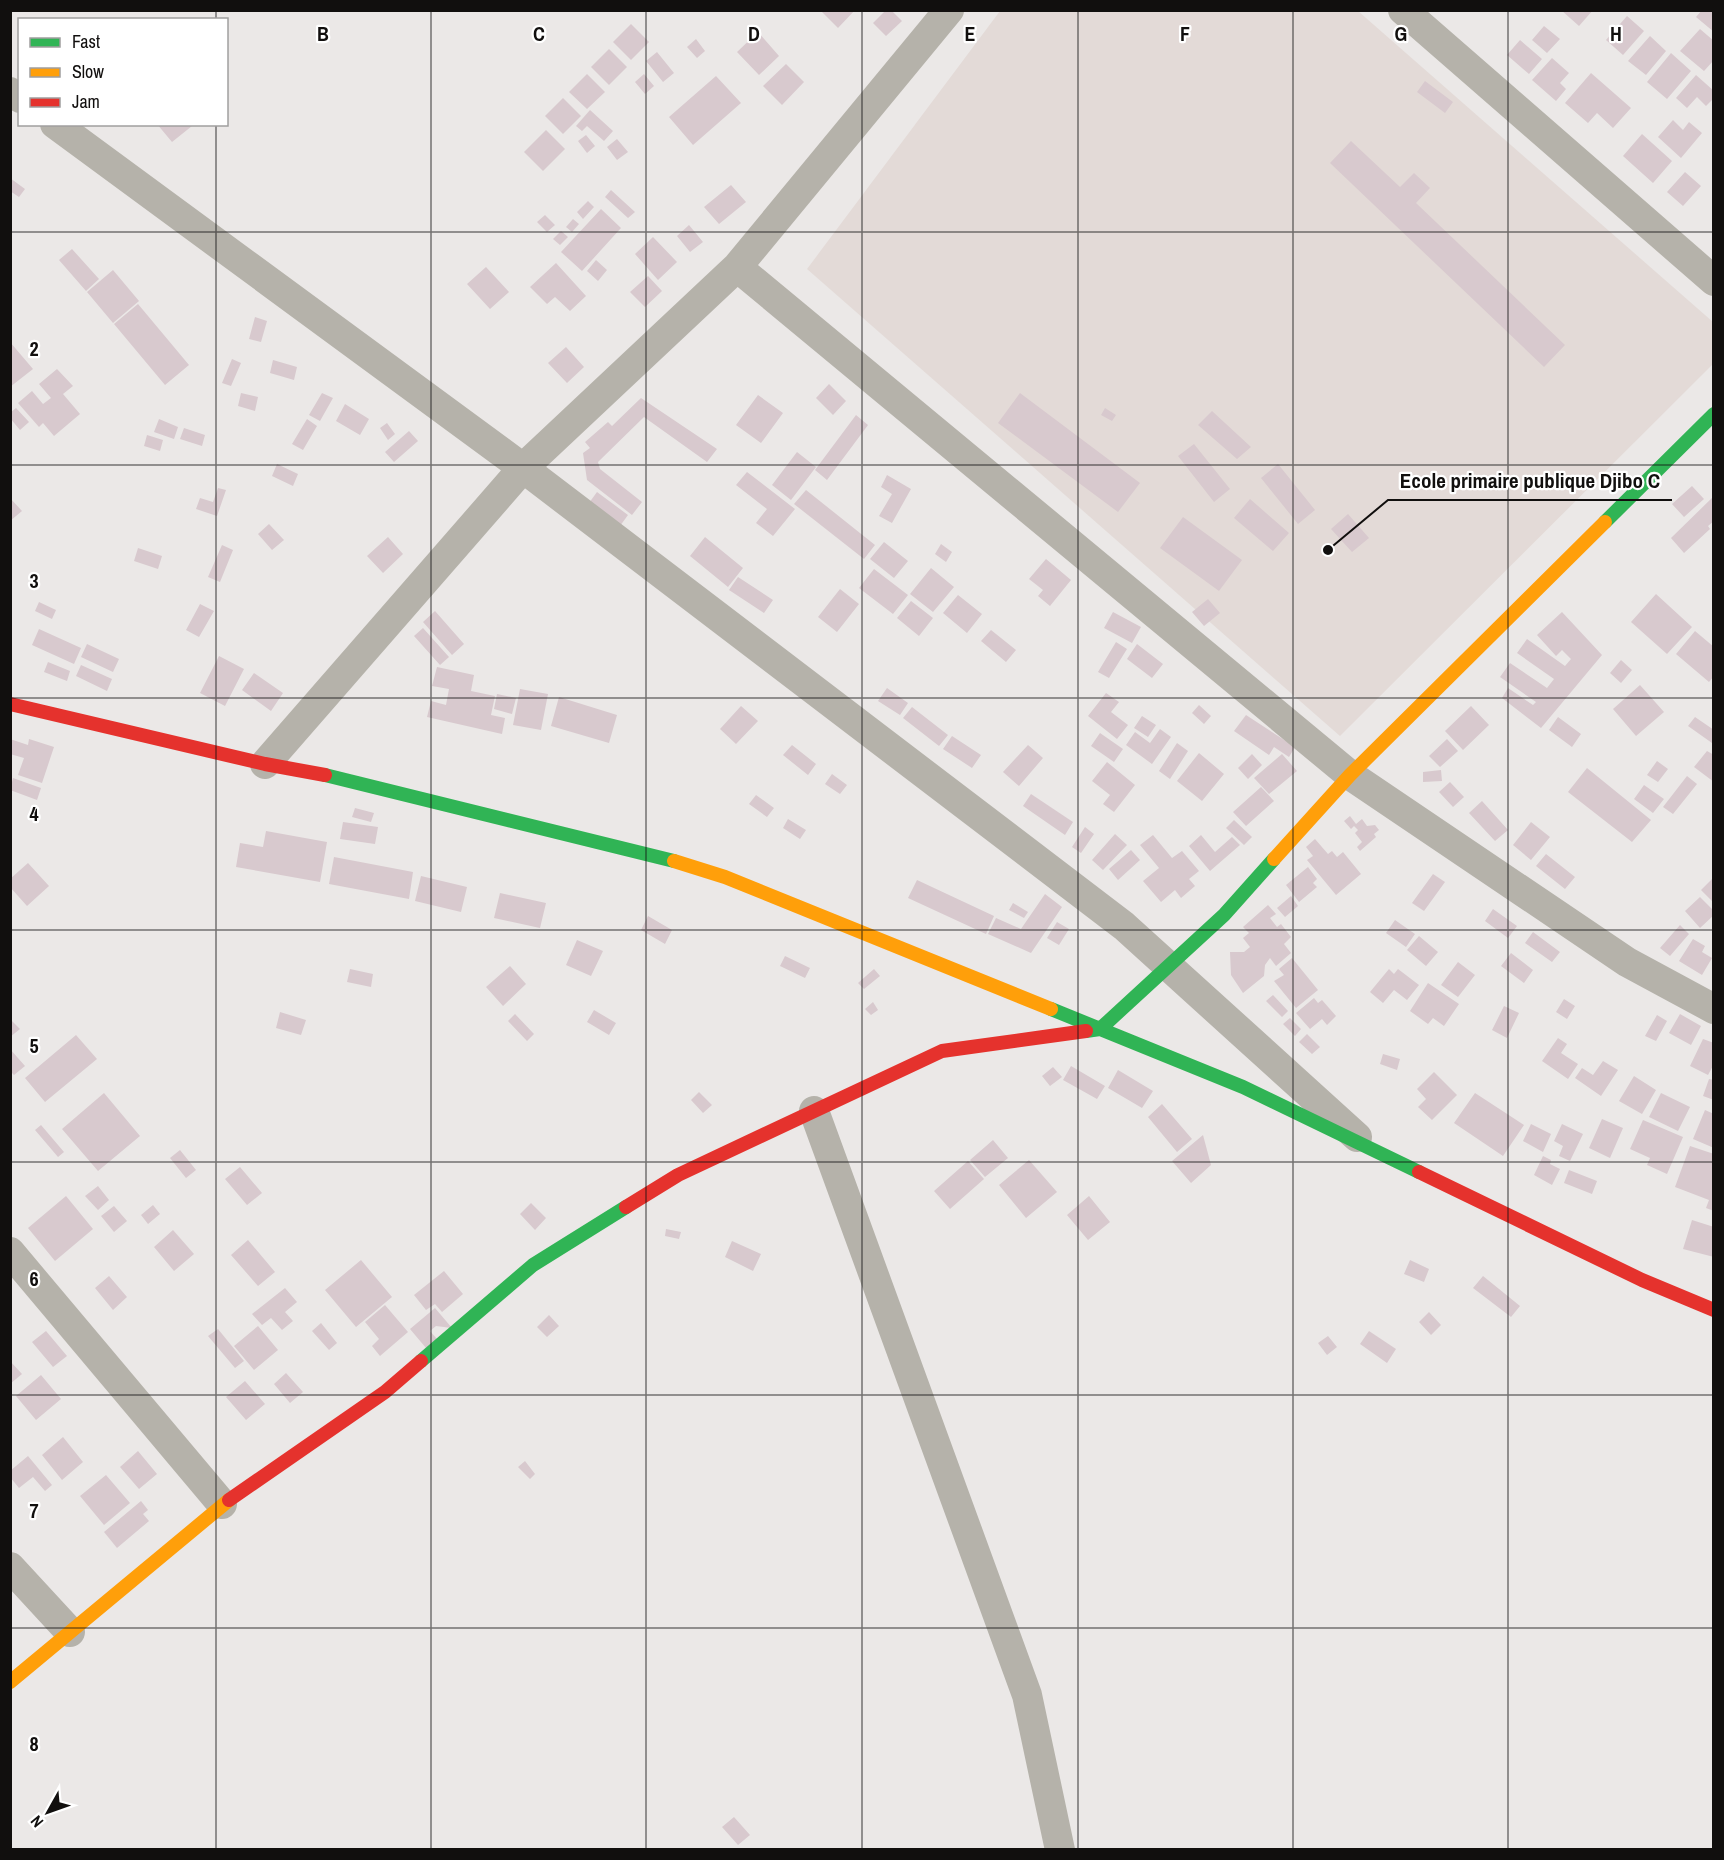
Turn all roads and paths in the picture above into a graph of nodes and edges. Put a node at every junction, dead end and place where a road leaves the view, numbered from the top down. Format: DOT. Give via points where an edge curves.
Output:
graph roads {
  1 [pos="949,10"];
  2 [pos="1403,10"];
  3 [pos="58,126"];
  4 [pos="736,267"];
  5 [pos="1713,281"];
  6 [pos="1713,414"];
  7 [pos="523,468"];
  8 [pos="10,704"];
  9 [pos="265,765"];
  10 [pos="1350,775"];
  11 [pos="1170,967"];
  12 [pos="1713,1009"];
  13 [pos="1100,1029"];
  14 [pos="814,1111"];
  15 [pos="1366,1145"];
  16 [pos="10,1252"];
  17 [pos="1713,1310"];
  18 [pos="222,1504"];
  19 [pos="10,1567"];
  20 [pos="70,1632"];
  21 [pos="10,1682"];
  22 [pos="1060,1850"];
  1 -- 4 [label="street"];
  2 -- 5 [label="street"];
  3 -- 7 [label="street"];
  4 -- 7 [label="street"];
  4 -- 10 [label="street"];
  6 -- 10 [label="street"];
  7 -- 9 [label="street"];
  7 -- 11 [label="street" via="1124,926"];
  8 -- 9 [label="street"];
  9 -- 13 [label="street" via="367,784 649,853 725,877"];
  10 -- 11 [label="street" via="1224,915"];
  10 -- 12 [label="street" via="1627,962"];
  11 -- 13 [label="street"];
  11 -- 15 [label="street"];
  13 -- 14 [label="street" via="942,1051"];
  13 -- 15 [label="street" via="1243,1087"];
  14 -- 18 [label="street" via="678,1175 533,1265 385,1392"];
  14 -- 22 [label="street" via="1027,1695"];
  15 -- 17 [label="street" via="1642,1281"];
  16 -- 18 [label="street"];
  18 -- 20 [label="street"];
  19 -- 20 [label="street"];
  20 -- 21 [label="street"];
}
